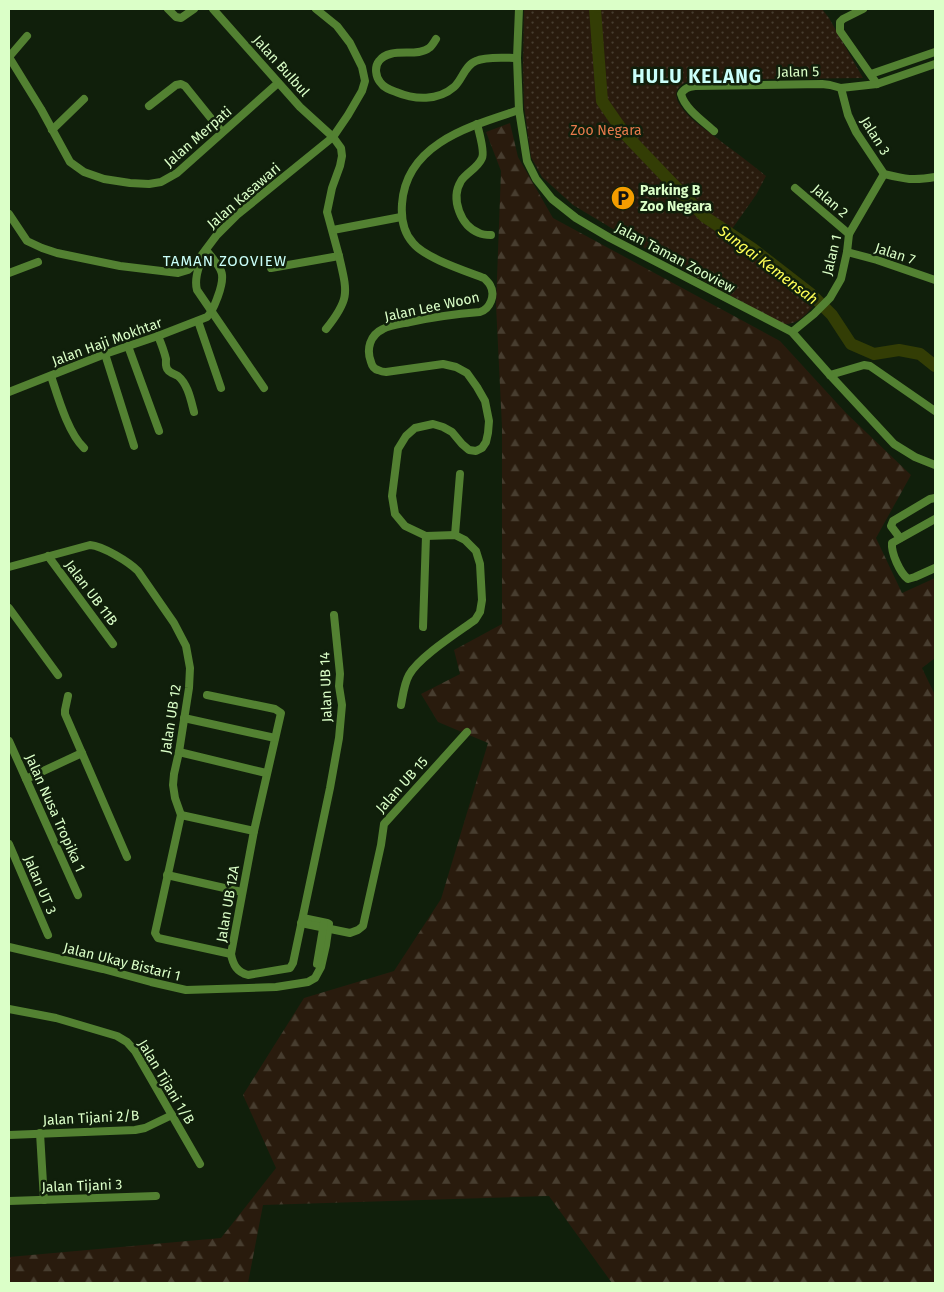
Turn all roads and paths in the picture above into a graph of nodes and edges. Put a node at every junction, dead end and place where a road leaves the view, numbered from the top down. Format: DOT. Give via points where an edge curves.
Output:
graph roads {
  1 [pos="168,9"];
  2 [pos="194,9"];
  3 [pos="213,9"];
  4 [pos="316,9"];
  5 [pos="519,9"];
  6 [pos="863,9"];
  7 [pos="27,36"];
  8 [pos="436,39"];
  9 [pos="935,52"];
  10 [pos="9,57"];
  11 [pos="517,58"];
  12 [pos="935,64"];
  13 [pos="870,74"];
  14 [pos="278,83"];
  15 [pos="877,84"];
  16 [pos="841,88"];
  17 [pos="84,99"];
  18 [pos="149,106"];
  19 [pos="519,110"];
  20 [pos="477,124"];
  21 [pos="52,130"];
  22 [pos="714,131"];
  23 [pos="222,132"];
  24 [pos="333,138"];
  25 [pos="884,174"];
  26 [pos="935,177"];
  27 [pos="795,188"];
  28 [pos="9,214"];
  29 [pos="401,217"];
  30 [pos="333,230"];
  31 [pos="849,234"];
  32 [pos="491,235"];
  33 [pos="847,252"];
  34 [pos="204,253"];
  35 [pos="339,256"];
  36 [pos="38,262"];
  37 [pos="271,268"];
  38 [pos="9,273"];
  39 [pos="935,280"];
  40 [pos="212,311"];
  41 [pos="198,321"];
  42 [pos="326,329"];
  43 [pos="792,332"];
  44 [pos="158,336"];
  45 [pos="128,346"];
  46 [pos="105,354"];
  47 [pos="830,375"];
  48 [pos="51,376"];
  49 [pos="221,388"];
  50 [pos="264,388"];
  51 [pos="9,392"];
  52 [pos="935,411"];
  53 [pos="194,412"];
  54 [pos="159,431"];
  55 [pos="134,446"];
  56 [pos="84,448"];
  57 [pos="935,465"];
  58 [pos="460,474"];
  59 [pos="935,498"];
  60 [pos="935,519"];
  61 [pos="455,535"];
  62 [pos="426,536"];
  63 [pos="900,538"];
  64 [pos="48,556"];
  65 [pos="9,567"];
  66 [pos="935,568"];
  67 [pos="9,608"];
  68 [pos="334,615"];
  69 [pos="423,627"];
  70 [pos="113,644"];
  71 [pos="58,675"];
  72 [pos="207,695"];
  73 [pos="68,696"];
  74 [pos="401,705"];
  75 [pos="184,718"];
  76 [pos="467,732"];
  77 [pos="275,738"];
  78 [pos="9,741"];
  79 [pos="179,752"];
  80 [pos="82,753"];
  81 [pos="266,773"];
  82 [pos="26,779"];
  83 [pos="330,788"];
  84 [pos="180,815"];
  85 [pos="254,831"];
  86 [pos="9,844"];
  87 [pos="127,857"];
  88 [pos="167,875"];
  89 [pos="242,892"];
  90 [pos="78,895"];
  91 [pos="302,921"];
  92 [pos="326,926"];
  93 [pos="48,935"];
  94 [pos="9,947"];
  95 [pos="232,954"];
  96 [pos="9,1009"];
  97 [pos="172,1115"];
  98 [pos="40,1133"];
  99 [pos="9,1135"];
  100 [pos="200,1164"];
  101 [pos="156,1196"];
  102 [pos="44,1200"];
  103 [pos="9,1202"];
  1 -- 2 [label="street" via="181,18"];
  3 -- 14 [label="street, Jalan Bulbul"];
  4 -- 24 [label="street, Jalan Kasawari" via="337,26 350,43 365,81"];
  5 -- 11 [label="street, Jalan Taman Zooview"];
  6 -- 13 [label="street" via="843,19 840,31"];
  7 -- 10 [label="street"];
  8 -- 11 [label="street" via="430,48 421,52 398,53 379,61 377,77 382,84 406,96 434,97 455,86 474,61"];
  9 -- 13 [label="street"];
  10 -- 21 [label="street, Jalan Merpati"];
  11 -- 19 [label="street, Jalan Taman Zooview"];
  12 -- 15 [label="street, Jalan 5"];
  13 -- 15 [label="street"];
  14 -- 23 [label="street, Jalan Merpati"];
  14 -- 24 [label="street, Jalan Bulbul"];
  15 -- 16 [label="street, Jalan 5"];
  16 -- 22 [label="street, Jalan 5" via="822,84 695,86 683,90 682,98 689,108"];
  16 -- 25 [label="street, Jalan 3" via="856,132"];
  17 -- 21 [label="street"];
  18 -- 23 [label="street" via="181,84"];
  19 -- 20 [label="street, Jalan Lee Woon"];
  19 -- 43 [label="street, Jalan Taman Zooview" via="527,161 552,199 610,238"];
  20 -- 29 [label="street, Jalan Lee Woon" via="434,146 419,161 408,180"];
  20 -- 32 [label="street" via="483,156 461,181 457,203 467,225 481,234"];
  21 -- 23 [label="street, Jalan Merpati" via="70,162 84,172 104,179 149,184 161,182 177,173"];
  24 -- 30 [label="street" via="341,148 342,156 326,212"];
  24 -- 34 [label="street, Jalan Kasawari" via="237,215"];
  25 -- 26 [label="street, Jalan 3" via="909,180"];
  25 -- 31 [label="street, Jalan 1"];
  27 -- 31 [label="street, Jalan 2"];
  28 -- 34 [label="street, Jalan Kasawari" via="27,241 57,253 120,266 178,273 188,270"];
  29 -- 30 [label="street"];
  29 -- 62 [label="street, Jalan Lee Woon" via="413,244 425,254 484,278 493,292 485,310 394,325 377,333 368,348 372,366 386,372 443,364 456,368 467,373 485,401 489,421 482,448 469,450 452,432 432,424 415,428 398,449 392,496 395,514 405,526"];
  30 -- 35 [label="street"];
  31 -- 33 [label="street, Jalan 1"];
  33 -- 39 [label="street, Jalan 7"];
  33 -- 43 [label="street, Jalan 1" via="841,279 830,298"];
  34 -- 40 [label="street" via="196,286"];
  34 -- 40 [label="street" via="222,271 223,283"];
  35 -- 37 [label="street"];
  35 -- 42 [label="street" via="346,298"];
  36 -- 38 [label="street"];
  40 -- 41 [label="street, Jalan Haji Mokhtar"];
  40 -- 50 [label="street"];
  41 -- 44 [label="street, Jalan Haji Mokhtar"];
  41 -- 49 [label="street"];
  43 -- 47 [label="street, Jalan Taman Zooview"];
  44 -- 45 [label="street, Jalan Haji Mokhtar"];
  44 -- 53 [label="street" via="166,367 183,382"];
  45 -- 46 [label="street, Jalan Haji Mokhtar"];
  45 -- 54 [label="street"];
  46 -- 48 [label="street, Jalan Haji Mokhtar"];
  46 -- 55 [label="street"];
  47 -- 52 [label="street" via="870,366"];
  47 -- 57 [label="street, Jalan Taman Zooview" via="894,444"];
  48 -- 51 [label="street, Jalan Haji Mokhtar"];
  48 -- 56 [label="street" via="72,432"];
  58 -- 61 [label="street"];
  59 -- 63 [label="street" via="893,521 891,526"];
  60 -- 63 [label="street"];
  61 -- 62 [label="street, Jalan Lee Woon"];
  61 -- 74 [label="street" via="476,551 480,564 480,612 475,620 417,664 409,675"];
  62 -- 69 [label="street"];
  63 -- 66 [label="street" via="892,543 891,550 903,575 908,579 915,578"];
  64 -- 65 [label="street"];
  64 -- 70 [label="street, Jalan UB 11B"];
  64 -- 75 [label="street, Jalan UB 12" via="97,546 138,571 186,646 190,668"];
  67 -- 71 [label="street"];
  68 -- 83 [label="street, Jalan UB 14" via="342,705"];
  72 -- 77 [label="street, Jalan UB 12A" via="275,709 281,713"];
  73 -- 80 [label="street" via="65,714"];
  75 -- 77 [label="street"];
  75 -- 79 [label="street, Jalan UB 12"];
  76 -- 92 [label="street, Jalan UB 15" via="384,824 363,926 350,933"];
  77 -- 81 [label="street, Jalan UB 12A"];
  78 -- 82 [label="street, Jalan Nusa Tropika 1"];
  79 -- 81 [label="street"];
  79 -- 84 [label="street, Jalan UB 12" via="173,784"];
  80 -- 82 [label="street"];
  80 -- 87 [label="street"];
  81 -- 85 [label="street, Jalan UB 12A"];
  82 -- 90 [label="street, Jalan Nusa Tropika 1"];
  83 -- 91 [label="street, Jalan UB 12A"];
  84 -- 85 [label="street"];
  84 -- 88 [label="street, Jalan UB 12"];
  85 -- 89 [label="street, Jalan UB 12A"];
  86 -- 93 [label="street, Jalan UT 3"];
  88 -- 89 [label="street"];
  88 -- 95 [label="street, Jalan UB 12" via="156,936"];
  89 -- 95 [label="street, Jalan UB 12A"];
  91 -- 92 [label="street, Jalan UB 15"];
  91 -- 95 [label="street, Jalan UB 12A" via="290,968 243,974 233,963"];
  92 -- 94 [label="street, Jalan Ukay Bistari 1" via="321,967 315,978 276,987 186,990"];
  96 -- 97 [label="street, Jalan Tijani 1/B" via="56,1018 127,1042"];
  97 -- 98 [label="street, Jalan Tijani 2/B" via="135,1130"];
  97 -- 100 [label="street, Jalan Tijani 1/B"];
  98 -- 99 [label="street, Jalan Tijani 2/B"];
  98 -- 102 [label="street"];
  101 -- 102 [label="street, Jalan Tijani 3"];
  102 -- 103 [label="street, Jalan Tijani 3"];
}
